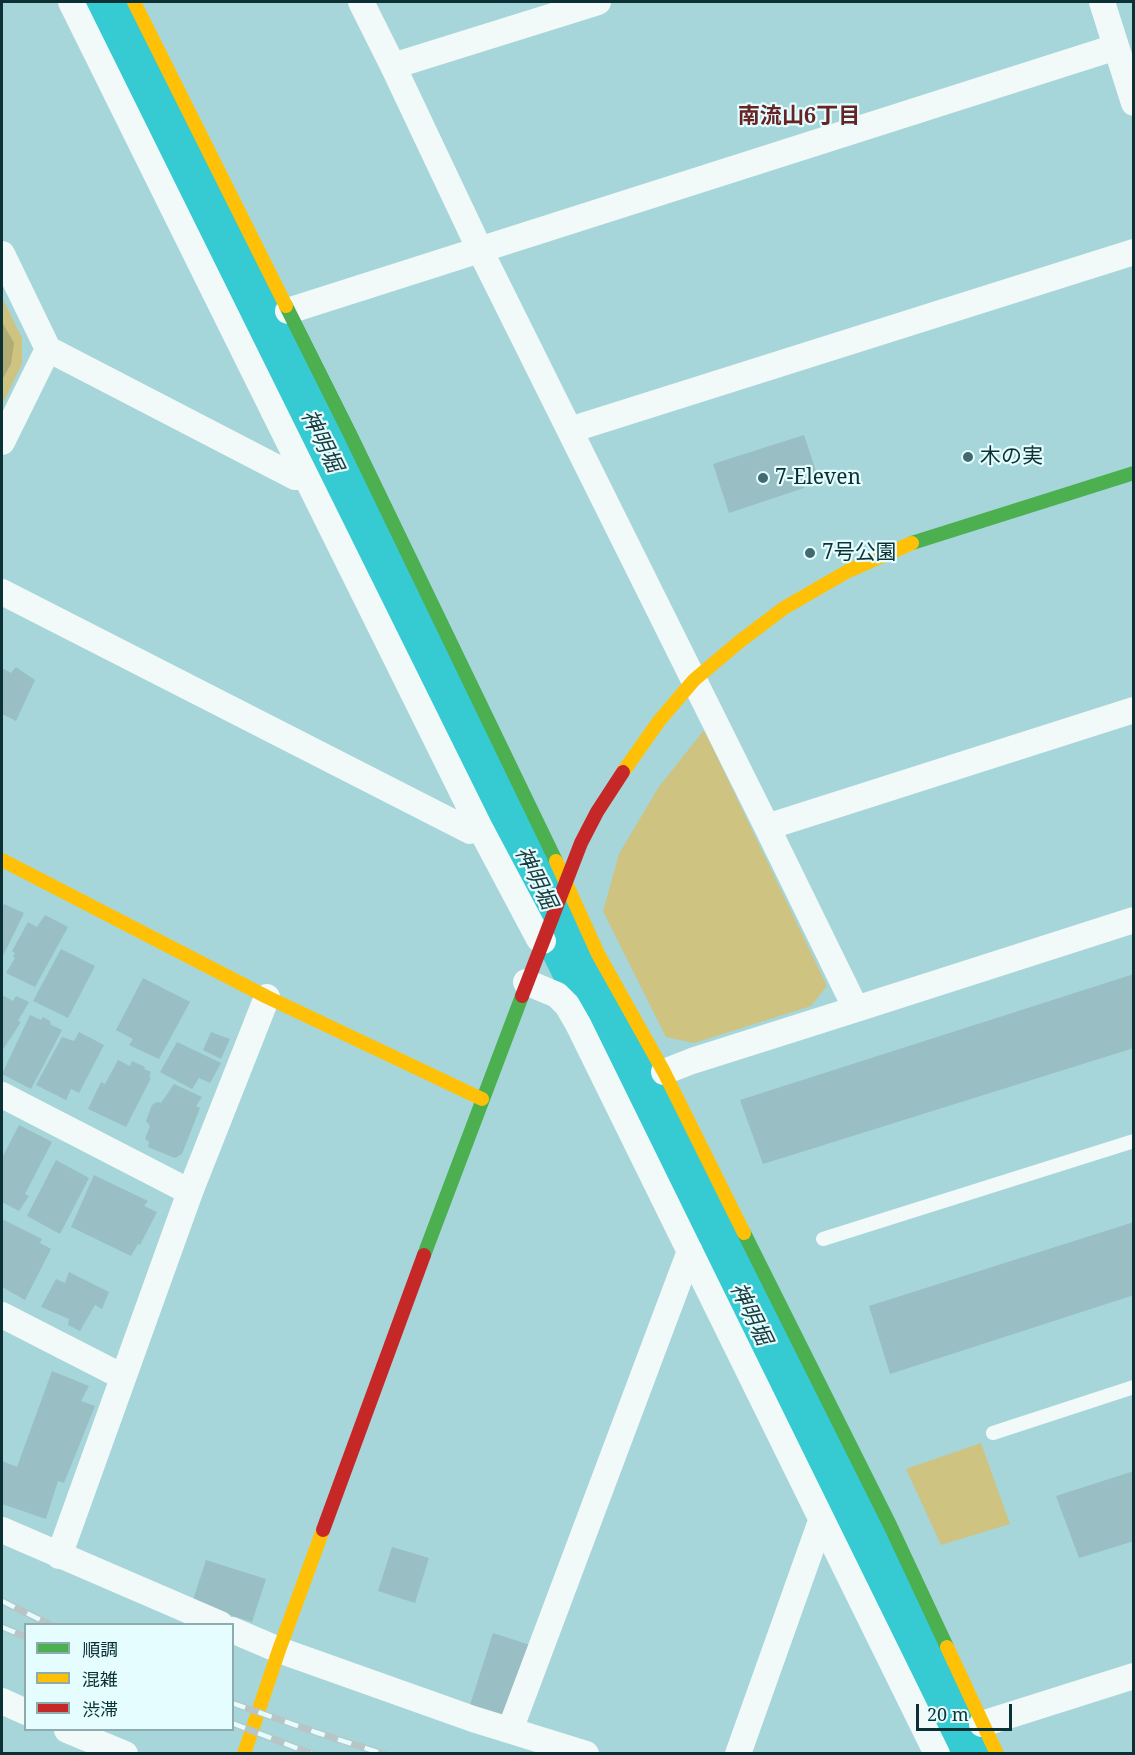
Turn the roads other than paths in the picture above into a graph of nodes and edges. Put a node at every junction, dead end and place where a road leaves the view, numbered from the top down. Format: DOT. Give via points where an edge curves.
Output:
graph roads {
  1 [pos="71,2"];
  2 [pos="134,2"];
  3 [pos="361,2"];
  4 [pos="598,2"];
  5 [pos="1102,2"];
  6 [pos="1116,47"];
  7 [pos="393,66"];
  8 [pos="1134,103"];
  9 [pos="480,250"];
  10 [pos="1134,252"];
  11 [pos="2,255"];
  12 [pos="288,311"];
  13 [pos="48,350"];
  14 [pos="570,430"];
  15 [pos="2,442"];
  16 [pos="304,473"];
  17 [pos="1134,473"];
  18 [pos="2,592"];
  19 [pos="694,680"];
  20 [pos="1134,710"];
  21 [pos="479,826"];
  22 [pos="767,827"];
  23 [pos="2,860"];
  24 [pos="564,886"];
  25 [pos="1134,920"];
  26 [pos="544,939"];
  27 [pos="526,982"];
  28 [pos="267,997"];
  29 [pos="856,1009"];
  30 [pos="664,1072"];
  31 [pos="2,1095"];
  32 [pos="482,1099"];
  33 [pos="1134,1141"];
  34 [pos="190,1192"];
  35 [pos="824,1239"];
  36 [pos="690,1251"];
  37 [pos="2,1315"];
  38 [pos="123,1377"];
  39 [pos="1134,1387"];
  40 [pos="993,1433"];
  41 [pos="821,1521"];
  42 [pos="2,1530"];
  43 [pos="59,1556"];
  44 [pos="218,1623"];
  45 [pos="234,1631"];
  46 [pos="279,1650"];
  47 [pos="1134,1676"];
  48 [pos="982,1724"];
  49 [pos="510,1730"];
  50 [pos="69,1731"];
  51 [pos="125,1754"];
  52 [pos="244,1754"];
  53 [pos="586,1754"];
  54 [pos="738,1754"];
  55 [pos="937,1754"];
  56 [pos="997,1754"];
  1 -- 16 [label="street"];
  2 -- 12 [label="street"];
  3 -- 7 [label="street"];
  4 -- 7 [label="street"];
  5 -- 6 [label="street"];
  6 -- 8 [label="street"];
  6 -- 9 [label="street"];
  7 -- 9 [label="street"];
  9 -- 12 [label="street"];
  9 -- 14 [label="street"];
  10 -- 14 [label="street"];
  11 -- 13 [label="street"];
  12 -- 24 [label="street"];
  13 -- 15 [label="street"];
  13 -- 16 [label="street" via="295,477"];
  14 -- 19 [label="street"];
  16 -- 21 [label="street"];
  17 -- 19 [label="street" via="913,543 848,571 784,608"];
  18 -- 21 [label="street" via="470,831"];
  19 -- 22 [label="street"];
  19 -- 24 [label="street" via="659,721 597,812"];
  20 -- 22 [label="street"];
  21 -- 26 [label="street" via="534,930"];
  22 -- 29 [label="street"];
  23 -- 28 [label="street"];
  24 -- 26 [label="street"];
  24 -- 30 [label="street"];
  25 -- 29 [label="street"];
  26 -- 27 [label="street"];
  27 -- 32 [label="street"];
  27 -- 36 [label="street" via="557,995 567,1005"];
  28 -- 32 [label="street"];
  28 -- 34 [label="street"];
  29 -- 30 [label="street"];
  30 -- 48 [label="street" via="889,1523"];
  31 -- 34 [label="street"];
  32 -- 46 [label="street"];
  33 -- 35 [label="lane"];
  34 -- 38 [label="street"];
  36 -- 41 [label="street"];
  36 -- 49 [label="street"];
  37 -- 38 [label="street"];
  38 -- 43 [label="street"];
  39 -- 40 [label="lane"];
  41 -- 54 [label="street"];
  41 -- 55 [label="street"];
  42 -- 43 [label="street"];
  43 -- 44 [label="street"];
  45 -- 46 [label="street"];
  46 -- 49 [label="street"];
  46 -- 52 [label="street"];
  47 -- 48 [label="street"];
  48 -- 56 [label="street"];
  49 -- 53 [label="street"];
  50 -- 51 [label="street"];
}
